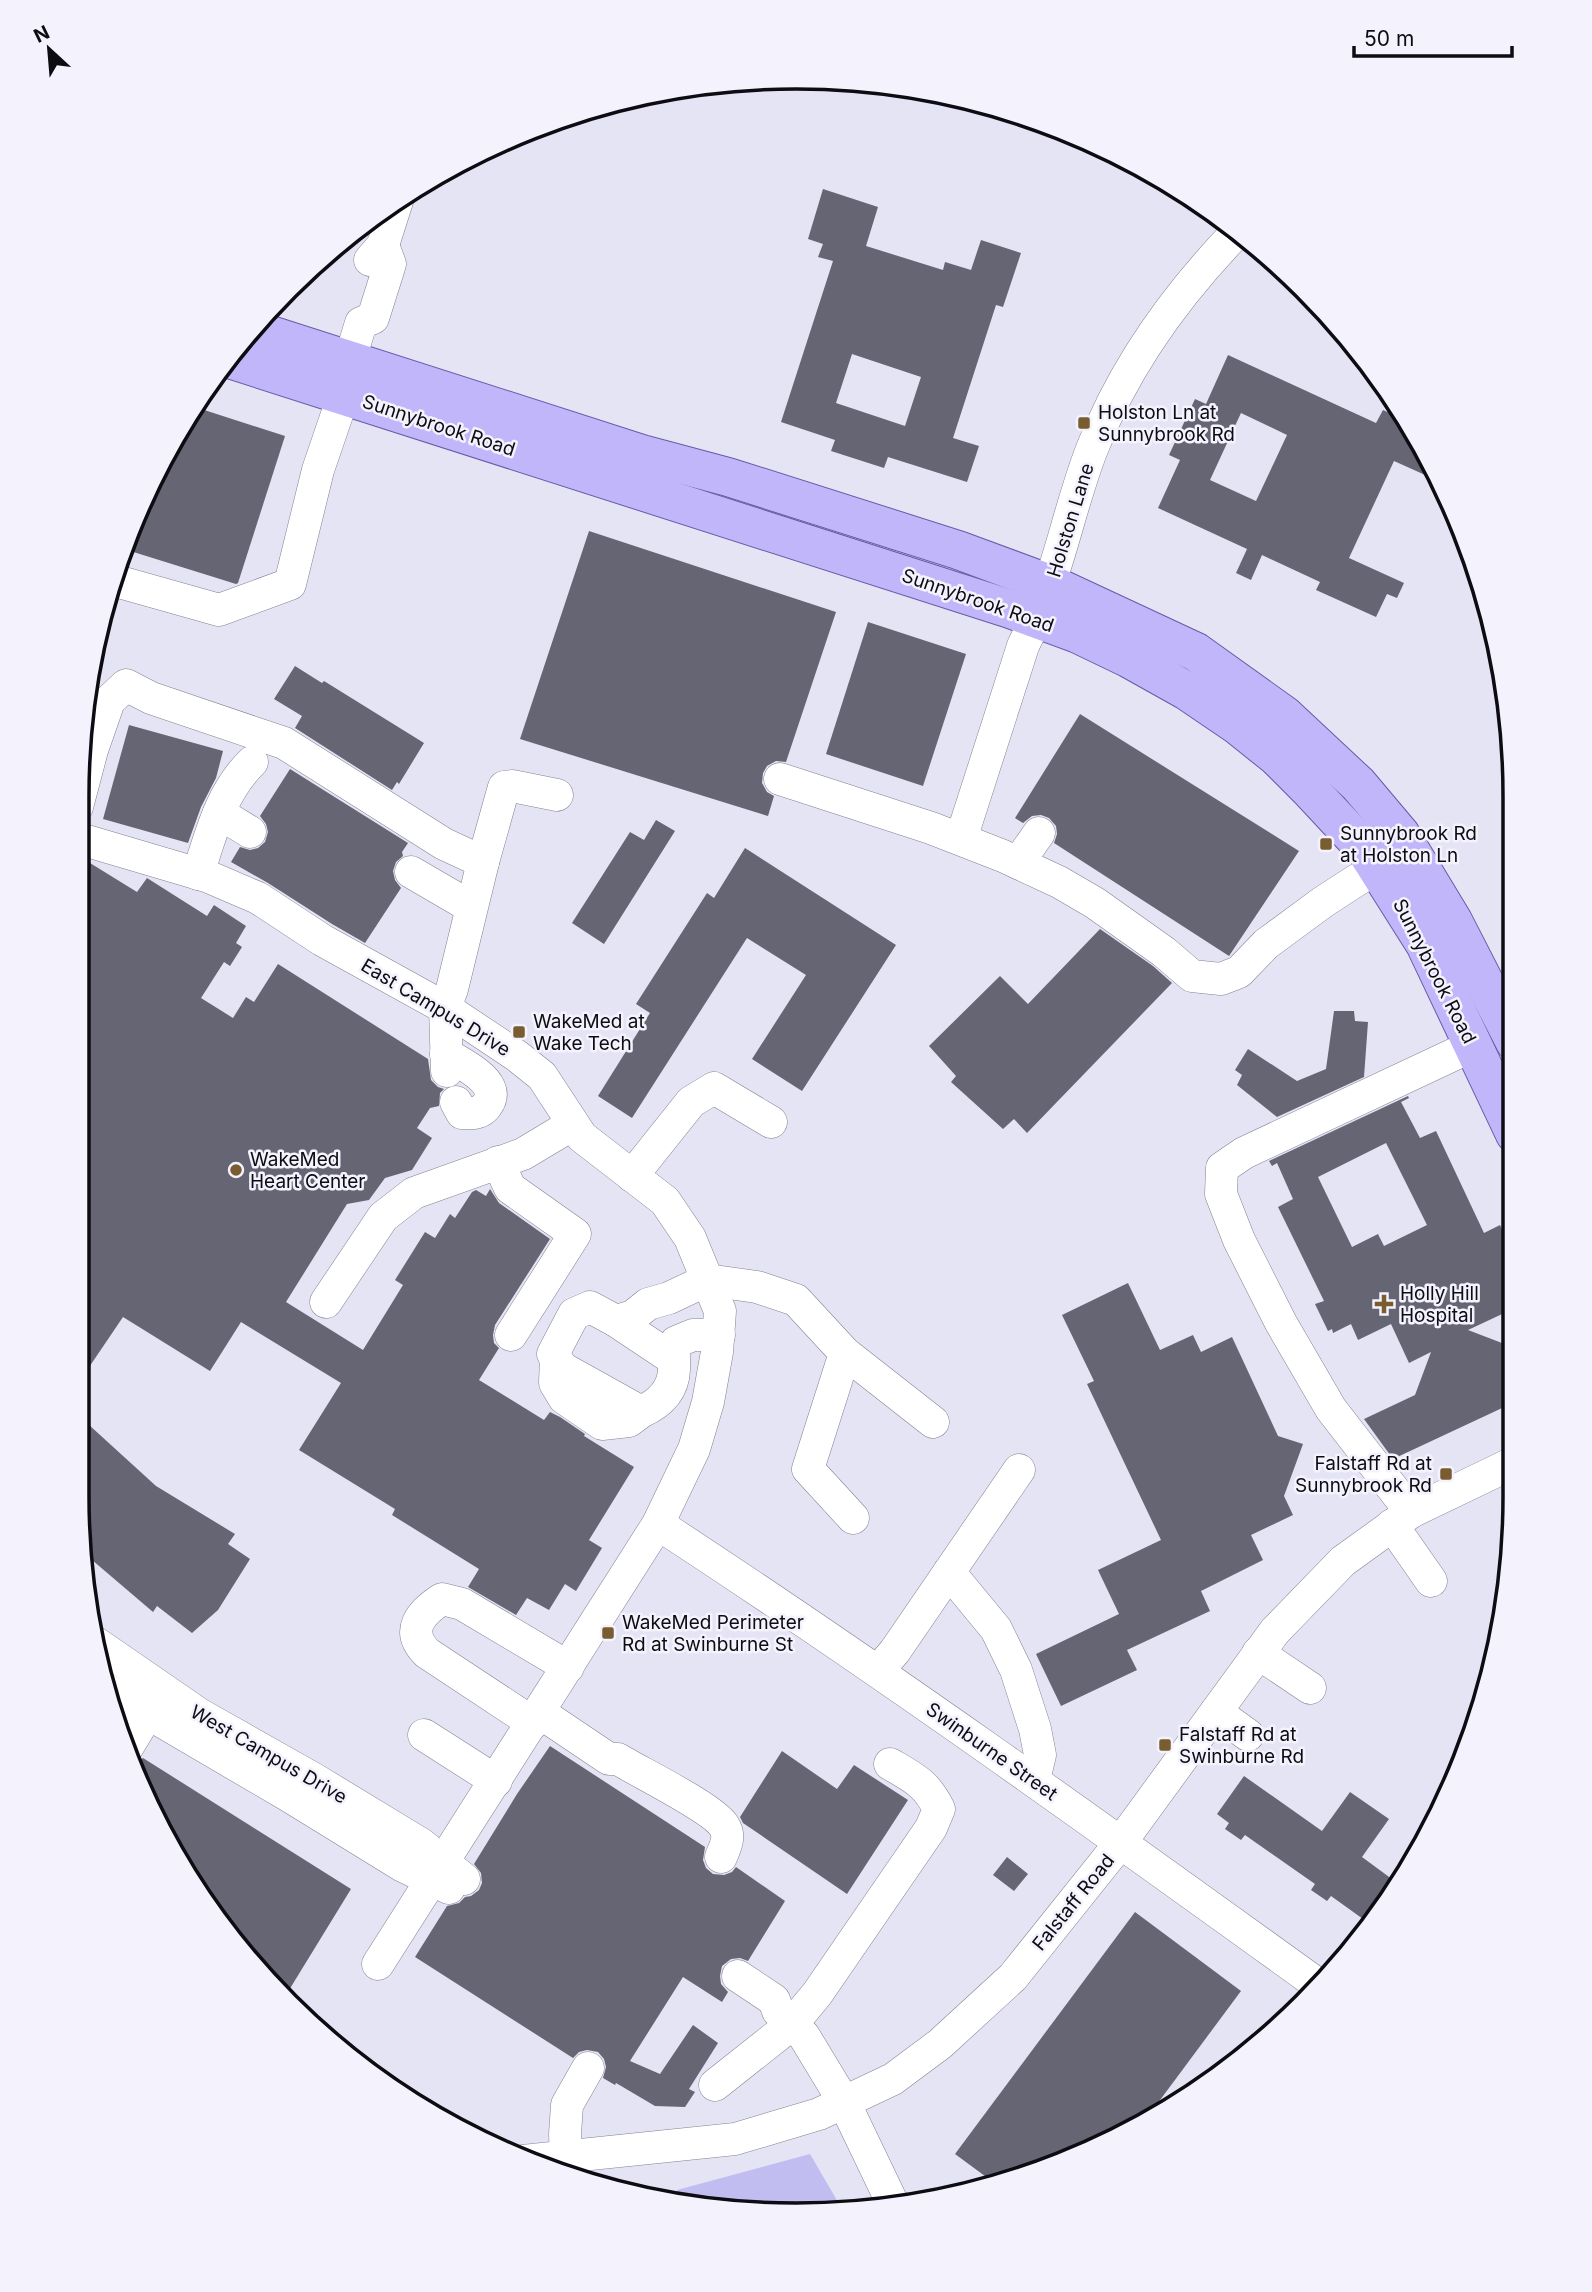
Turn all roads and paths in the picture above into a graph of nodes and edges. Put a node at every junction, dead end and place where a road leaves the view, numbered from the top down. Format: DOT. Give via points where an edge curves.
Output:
graph roads {
  1 [pos="392,216"];
  2 [pos="1230,239"];
  3 [pos="262,334"];
  4 [pos="240,360"];
  5 [pos="347,377"];
  6 [pos="642,454"];
  7 [pos="579,470"];
  8 [pos="123,583"];
  9 [pos="1050,584"];
  10 [pos="1037,619"];
  11 [pos="91,755"];
  12 [pos="252,762"];
  13 [pos="780,779"];
  14 [pos="557,795"];
  15 [pos="216,821"];
  16 [pos="1039,833"];
  17 [pos="246,839"];
  18 [pos="961,839"];
  19 [pos="89,842"];
  20 [pos="483,862"];
  21 [pos="1018,863"];
  22 [pos="1377,867"];
  23 [pos="411,872"];
  24 [pos="198,874"];
  25 [pos="471,907"];
  26 [pos="445,1008"];
  27 [pos="1503,1019"];
  28 [pos="1474,1045"];
  29 [pos="456,1102"];
  30 [pos="1503,1107"];
  31 [pos="771,1122"];
  32 [pos="573,1124"];
  33 [pos="499,1162"];
  34 [pos="632,1176"];
  35 [pos="707,1280"];
  36 [pos="659,1301"];
  37 [pos="326,1302"];
  38 [pos="616,1321"];
  39 [pos="511,1335"];
  40 [pos="719,1335"];
  41 [pos="674,1351"];
  42 [pos="845,1353"];
  43 [pos="933,1422"];
  44 [pos="1503,1468"];
  45 [pos="1019,1470"];
  46 [pos="852,1518"];
  47 [pos="1401,1519"];
  48 [pos="658,1524"];
  49 [pos="949,1572"];
  50 [pos="1432,1581"];
  51 [pos="107,1650"];
  52 [pos="1258,1653"];
  53 [pos="571,1662"];
  54 [pos="133,1669"];
  55 [pos="878,1671"];
  56 [pos="1310,1688"];
  57 [pos="117,1691"];
  58 [pos="119,1699"];
  59 [pos="155,1702"];
  60 [pos="539,1712"];
  61 [pos="1216,1712"];
  62 [pos="429,1729"];
  63 [pos="1248,1735"];
  64 [pos="133,1739"];
  65 [pos="890,1764"];
  66 [pos="500,1774"];
  67 [pos="1034,1780"];
  68 [pos="1121,1842"];
  69 [pos="721,1857"];
  70 [pos="448,1879"];
  71 [pos="379,1964"];
  72 [pos="1311,1980"];
  73 [pos="735,1981"];
  74 [pos="785,2018"];
  75 [pos="588,2068"];
  76 [pos="715,2085"];
  77 [pos="844,2102"];
  78 [pos="566,2156"];
  79 [pos="550,2158"];
  80 [pos="889,2197"];
  1 -- 5 [label="street" via="383,245 390,264 373,318 361,323"];
  2 -- 9 [label="street, Holston Lane" via="1176,300 1132,366 1092,449"];
  3 -- 5 [label="main road, Sunnybrook Road"];
  4 -- 5 [label="main road, Sunnybrook Road"];
  5 -- 6 [label="main road, Sunnybrook Road"];
  5 -- 7 [label="main road, Sunnybrook Road"];
  5 -- 8 [label="street" via="290,584 219,610"];
  6 -- 7 [label="main road" via="628,468"];
  6 -- 9 [label="main road, Sunnybrook Road" via="958,550"];
  7 -- 10 [label="main road, Sunnybrook Road"];
  9 -- 10 [label="street, Holston Lane"];
  9 -- 27 [label="main road, Sunnybrook Road" via="1196,652 1284,715 1358,784 1401,835 1430,881"];
  10 -- 18 [label="street, Holston Lane" via="1023,646"];
  10 -- 22 [label="main road, Sunnybrook Road" via="1128,658 1237,725 1310,789"];
  11 -- 20 [label="street" via="109,701 126,685 151,698 284,743 444,844"];
  12 -- 15 [label="street" via="237,777"];
  13 -- 18 [label="street"];
  14 -- 20 [label="street" via="504,787"];
  15 -- 17 [label="street"];
  15 -- 24 [label="street"];
  16 -- 21 [label="street"];
  18 -- 21 [label="street"];
  19 -- 24 [label="street, East Campus Drive"];
  20 -- 25 [label="street"];
  21 -- 22 [label="street" via="1095,903 1192,976 1221,979 1238,972 1258,936"];
  22 -- 28 [label="main road, Sunnybrook Road" via="1425,944"];
  23 -- 25 [label="street"];
  24 -- 26 [label="street, East Campus Drive" via="258,898 322,940"];
  25 -- 26 [label="street"];
  26 -- 29 [label="street" via="446,1062 477,1073 492,1093 482,1111 462,1113"];
  26 -- 32 [label="street, East Campus Drive" via="542,1076"];
  28 -- 30 [label="main road, Sunnybrook Road"];
  28 -- 47 [label="street" via="1244,1153 1222,1168 1221,1194 1281,1323"];
  31 -- 34 [label="street" via="714,1088 691,1102"];
  32 -- 33 [label="street" via="523,1154"];
  32 -- 34 [label="street, East Campus Drive" via="582,1137"];
  33 -- 37 [label="street" via="414,1192 383,1217"];
  33 -- 39 [label="street" via="510,1188 575,1234"];
  34 -- 35 [label="street, East Campus Drive" via="665,1201 690,1238"];
  35 -- 36 [label="street"];
  35 -- 40 [label="street, East Campus Drive" via="720,1311"];
  35 -- 42 [label="street" via="757,1287 796,1300"];
  36 -- 38 [label="street"];
  36 -- 41 [label="street" via="657,1320"];
  38 -- 41 [label="street"];
  38 -- 41 [label="street" via="590,1307 574,1314 553,1353 562,1368 641,1412 667,1393"];
  40 -- 41 [label="street" via="693,1335"];
  40 -- 48 [label="street, East Campus Drive" via="694,1450"];
  42 -- 43 [label="street"];
  42 -- 46 [label="street" via="808,1469"];
  44 -- 47 [label="street, Falstaff Road"];
  45 -- 49 [label="street"];
  47 -- 50 [label="street"];
  47 -- 52 [label="street, Falstaff Road" via="1343,1561"];
  48 -- 53 [label="street"];
  48 -- 55 [label="street, Swinburne Street"];
  49 -- 55 [label="street"];
  49 -- 67 [label="street" via="996,1629 1016,1670 1040,1755"];
  51 -- 54 [label="street, West Campus Drive"];
  52 -- 56 [label="street"];
  52 -- 61 [label="street, Falstaff Road"];
  53 -- 60 [label="street"];
  53 -- 60 [label="street" via="462,1604 442,1599 420,1618 417,1643 427,1653"];
  54 -- 57 [label="street"];
  54 -- 59 [label="street, West Campus Drive"];
  55 -- 67 [label="street, Swinburne Street"];
  58 -- 59 [label="street, West Campus Drive"];
  59 -- 64 [label="street"];
  59 -- 70 [label="street, West Campus Drive" via="199,1714 314,1779 421,1844"];
  60 -- 66 [label="street"];
  60 -- 69 [label="street" via="608,1759 618,1759 708,1812 724,1826 728,1839"];
  61 -- 63 [label="street"];
  61 -- 68 [label="street, Falstaff Road"];
  62 -- 66 [label="street"];
  65 -- 74 [label="street" via="931,1792 939,1809 931,1828 817,1994"];
  66 -- 70 [label="street"];
  67 -- 68 [label="street, Swinburne Street"];
  68 -- 72 [label="street, Swinburne Street"];
  68 -- 77 [label="street, Falstaff Road" via="1013,1977 940,2044 892,2078"];
  70 -- 71 [label="street"];
  73 -- 74 [label="street" via="762,2007"];
  74 -- 76 [label="street"];
  74 -- 77 [label="street" via="804,2036"];
  75 -- 78 [label="street" via="566,2105"];
  77 -- 78 [label="street, Falstaff Road" via="820,2114 736,2139"];
  77 -- 80 [label="street"];
  78 -- 79 [label="street, Falstaff Road"];
}
